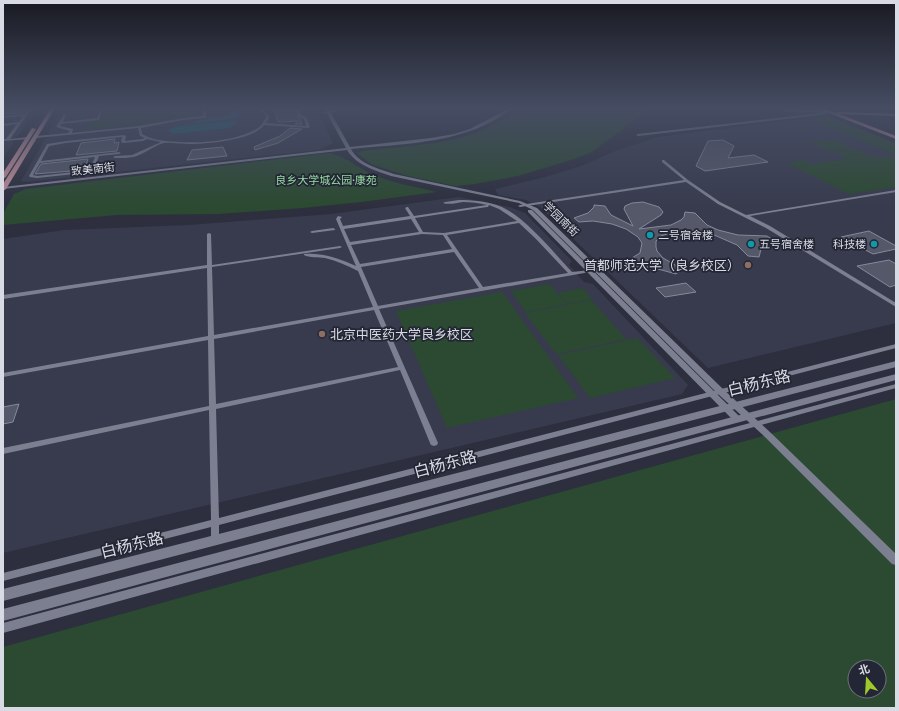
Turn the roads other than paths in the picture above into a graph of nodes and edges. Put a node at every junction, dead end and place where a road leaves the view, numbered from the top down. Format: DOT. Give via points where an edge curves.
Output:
graph roads {
  1 [pos="26,141"];
  2 [pos="33,141"];
  3 [pos="75,141"];
  4 [pos="141,141"];
  5 [pos="160,141"];
  6 [pos="212,141"];
  7 [pos="341,141"];
  8 [pos="406,141"];
  9 [pos="163,142"];
  10 [pos="345,149"];
  11 [pos="118,155"];
  12 [pos="96,157"];
  13 [pos="663,161"];
  14 [pos="38,162"];
  15 [pos="3,177"];
  16 [pos="687,181"];
  17 [pos="3,188"];
  18 [pos="896,191"];
  19 [pos="445,203"];
  20 [pos="522,205"];
  21 [pos="493,206"];
  22 [pos="407,208"];
  23 [pos="745,216"];
  24 [pos="340,217"];
  25 [pos="413,217"];
  26 [pos="520,222"];
  27 [pos="342,228"];
  28 [pos="333,229"];
  29 [pos="312,232"];
  30 [pos="422,233"];
  31 [pos="209,234"];
  32 [pos="444,234"];
  33 [pos="349,244"];
  34 [pos="340,247"];
  35 [pos="455,250"];
  36 [pos="289,254"];
  37 [pos="210,266"];
  38 [pos="360,269"];
  39 [pos="590,271"];
  40 [pos="571,274"];
  41 [pos="482,289"];
  42 [pos="3,297"];
  43 [pos="896,305"];
  44 [pos="896,346"];
  45 [pos="896,364"];
  46 [pos="402,368"];
  47 [pos="3,375"];
  48 [pos="896,377"];
  49 [pos="896,386"];
  50 [pos="721,392"];
  51 [pos="711,394"];
  52 [pos="730,407"];
  53 [pos="212,408"];
  54 [pos="742,418"];
  55 [pos="756,425"];
  56 [pos="434,442"];
  57 [pos="3,452"];
  58 [pos="215,523"];
  59 [pos="215,540"];
  60 [pos="896,561"];
  61 [pos="3,577"];
  62 [pos="3,595"];
  63 [pos="3,615"];
  64 [pos="3,628"];
  1 -- 15 [label="main road"];
  2 -- 17 [label="main road"];
  3 -- 14 [label="street" via="48,145"];
  4 -- 11 [label="street" via="139,150"];
  5 -- 9 [label="street"];
  6 -- 9 [label="street" via="191,144"];
  7 -- 10 [label="street, 学园南街"];
  8 -- 10 [label="street, 致美南街"];
  9 -- 11 [label="street" via="133,157"];
  10 -- 17 [label="street, 致美南街"];
  10 -- 20 [label="street, 学园南街" via="351,158 362,166 389,176"];
  11 -- 12 [label="street"];
  12 -- 14 [label="street"];
  12 -- 14 [label="street" via="93,168 84,172 37,178 31,176"];
  13 -- 16 [label="street"];
  16 -- 20 [label="street"];
  16 -- 23 [label="street" via="719,203"];
  18 -- 23 [label="street"];
  19 -- 21 [label="street" via="464,200"];
  20 -- 39 [label="street, 学园南街"];
  20 -- 50 [label="street, 学园南街" via="535,209"];
  21 -- 25 [label="street"];
  21 -- 26 [label="street"];
  22 -- 25 [label="street"];
  23 -- 43 [label="street" via="768,227"];
  24 -- 27 [label="street" via="338,219"];
  25 -- 27 [label="street"];
  25 -- 30 [label="street"];
  26 -- 32 [label="street"];
  26 -- 40 [label="street"];
  27 -- 33 [label="street"];
  28 -- 29 [label="street"];
  30 -- 32 [label="street"];
  30 -- 33 [label="street"];
  31 -- 37 [label="street"];
  32 -- 35 [label="street"];
  33 -- 38 [label="street"];
  34 -- 36 [label="street"];
  35 -- 38 [label="street"];
  35 -- 41 [label="street"];
  36 -- 37 [label="street"];
  36 -- 38 [label="street" via="327,257"];
  37 -- 42 [label="street"];
  37 -- 53 [label="street"];
  38 -- 46 [label="street"];
  39 -- 40 [label="street"];
  39 -- 51 [label="street, 学园南街"];
  40 -- 41 [label="street"];
  41 -- 47 [label="street"];
  44 -- 50 [label="street"];
  45 -- 52 [label="main road, 白杨东路"];
  46 -- 53 [label="street"];
  46 -- 56 [label="street"];
  48 -- 54 [label="main road, 白杨东路"];
  49 -- 55 [label="street"];
  50 -- 51 [label="street"];
  50 -- 52 [label="street, 学园南街"];
  51 -- 52 [label="street, 学园南街"];
  51 -- 58 [label="street"];
  52 -- 54 [label="street, 学园南街"];
  52 -- 59 [label="main road, 白杨东路"];
  53 -- 57 [label="street"];
  53 -- 58 [label="street"];
  54 -- 55 [label="street, 学园南街"];
  54 -- 63 [label="main road, 白杨东路"];
  55 -- 60 [label="street, 学园南街"];
  55 -- 64 [label="street"];
  58 -- 59 [label="street"];
  58 -- 61 [label="street"];
  59 -- 62 [label="main road, 白杨东路"];
}
